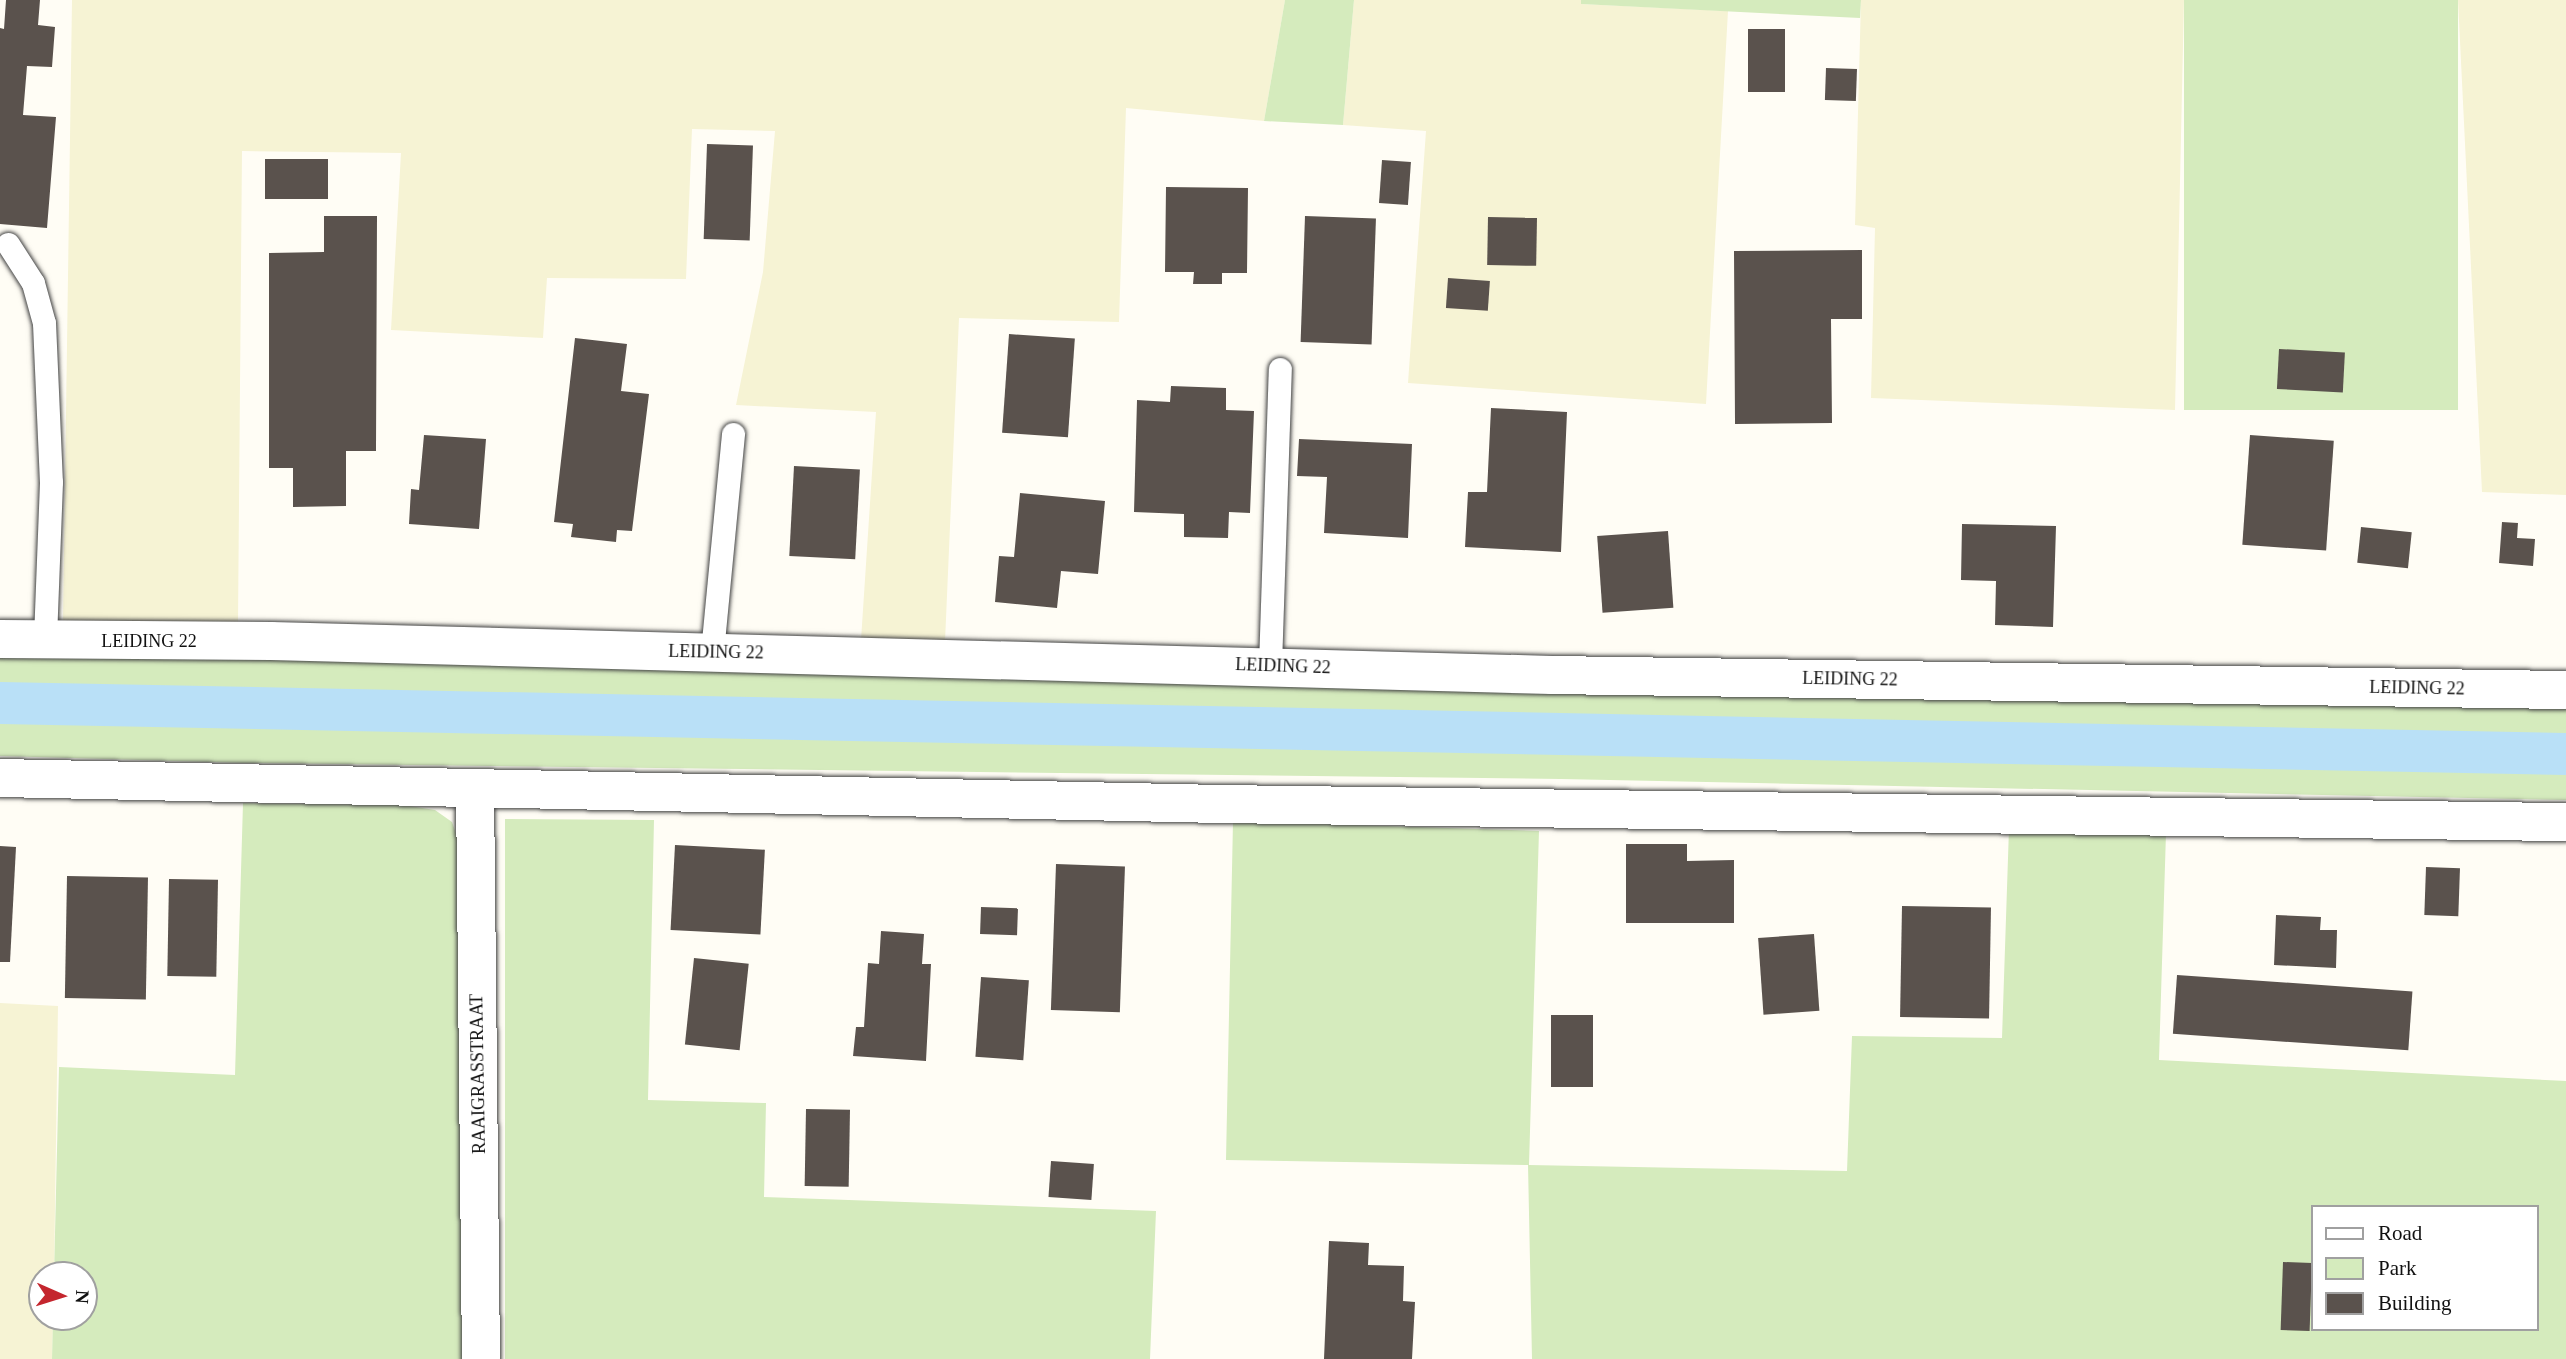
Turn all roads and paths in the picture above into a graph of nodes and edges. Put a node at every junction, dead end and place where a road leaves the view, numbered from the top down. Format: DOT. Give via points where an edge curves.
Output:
graph roads {
  1 [pos="8,244"];
  2 [pos="1280,369"];
  3 [pos="733,434"];
  4 [pos="0,639"];
  5 [pos="45,640"];
  6 [pos="712,652"];
  7 [pos="1270,665"];
  8 [pos="2566,690"];
  9 [pos="0,778"];
  10 [pos="475,788"];
  11 [pos="2566,822"];
  12 [pos="481,1359"];
  1 -- 5 [label="lane" via="33,283 44,323 51,482"];
  2 -- 7 [label="lane"];
  3 -- 6 [label="lane"];
  4 -- 5 [label="street, LEIDING 22"];
  5 -- 6 [label="street, LEIDING 22"];
  6 -- 7 [label="street, LEIDING 22"];
  7 -- 8 [label="street, LEIDING 22" via="1566,675"];
  9 -- 10 [label="street"];
  10 -- 11 [label="street" via="1219,804"];
  10 -- 12 [label="street, RAAIGRASSTRAAT"];
}
